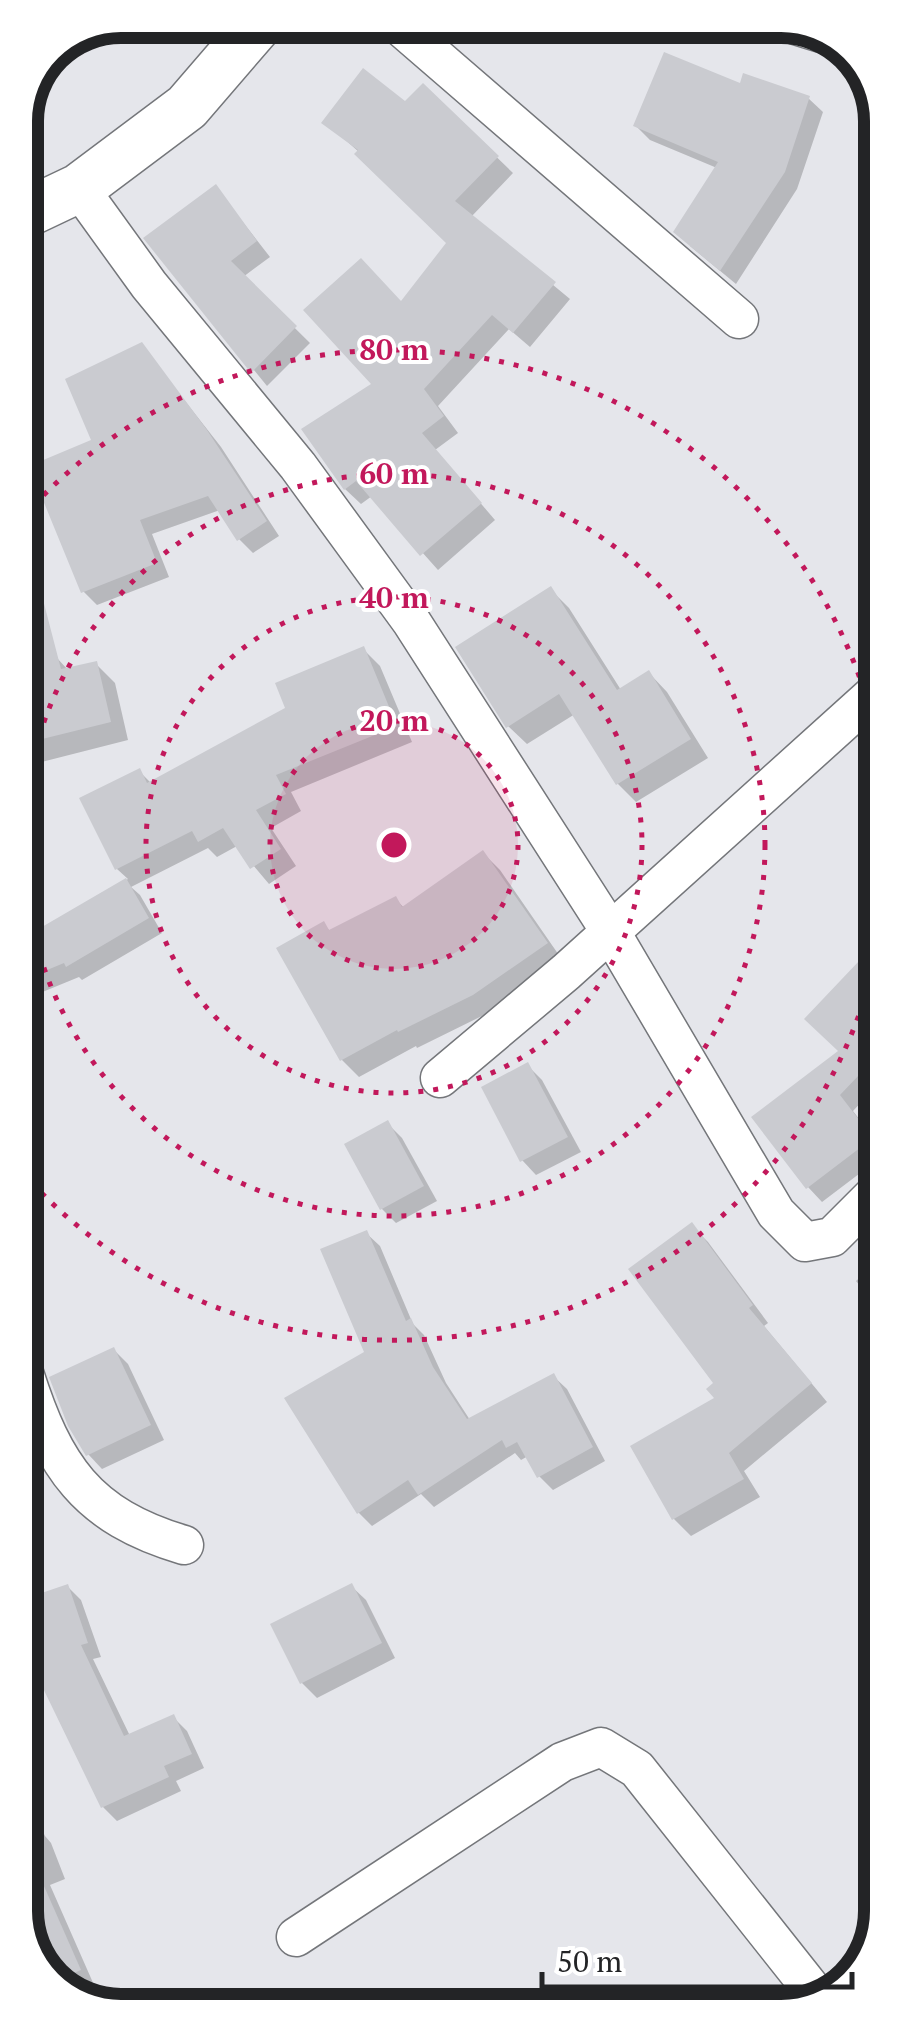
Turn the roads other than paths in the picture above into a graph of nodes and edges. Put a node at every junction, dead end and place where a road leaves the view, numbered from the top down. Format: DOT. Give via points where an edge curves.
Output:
graph roads {
  1 [pos="246,38"];
  2 [pos="413,38"];
  3 [pos="79,188"];
  4 [pos="38,207"];
  5 [pos="739,319"];
  6 [pos="864,704"];
  7 [pos="610,931"];
  8 [pos="440,1078"];
  9 [pos="864,1205"];
  10 [pos="38,1417"];
  11 [pos="184,1545"];
  12 [pos="296,1937"];
  13 [pos="811,1989"];
  1 -- 3 [label="street" via="187,107"];
  2 -- 5 [label="street"];
  3 -- 4 [label="street"];
  3 -- 7 [label="street" via="411,621"];
  6 -- 7 [label="street"];
  7 -- 8 [label="street"];
  7 -- 9 [label="street" via="776,1213 805,1242 832,1237"];
  10 -- 11 [label="street" via="78,1483 107,1513 144,1534"];
  12 -- 13 [label="street" via="562,1762 601,1747 637,1769"];
}
